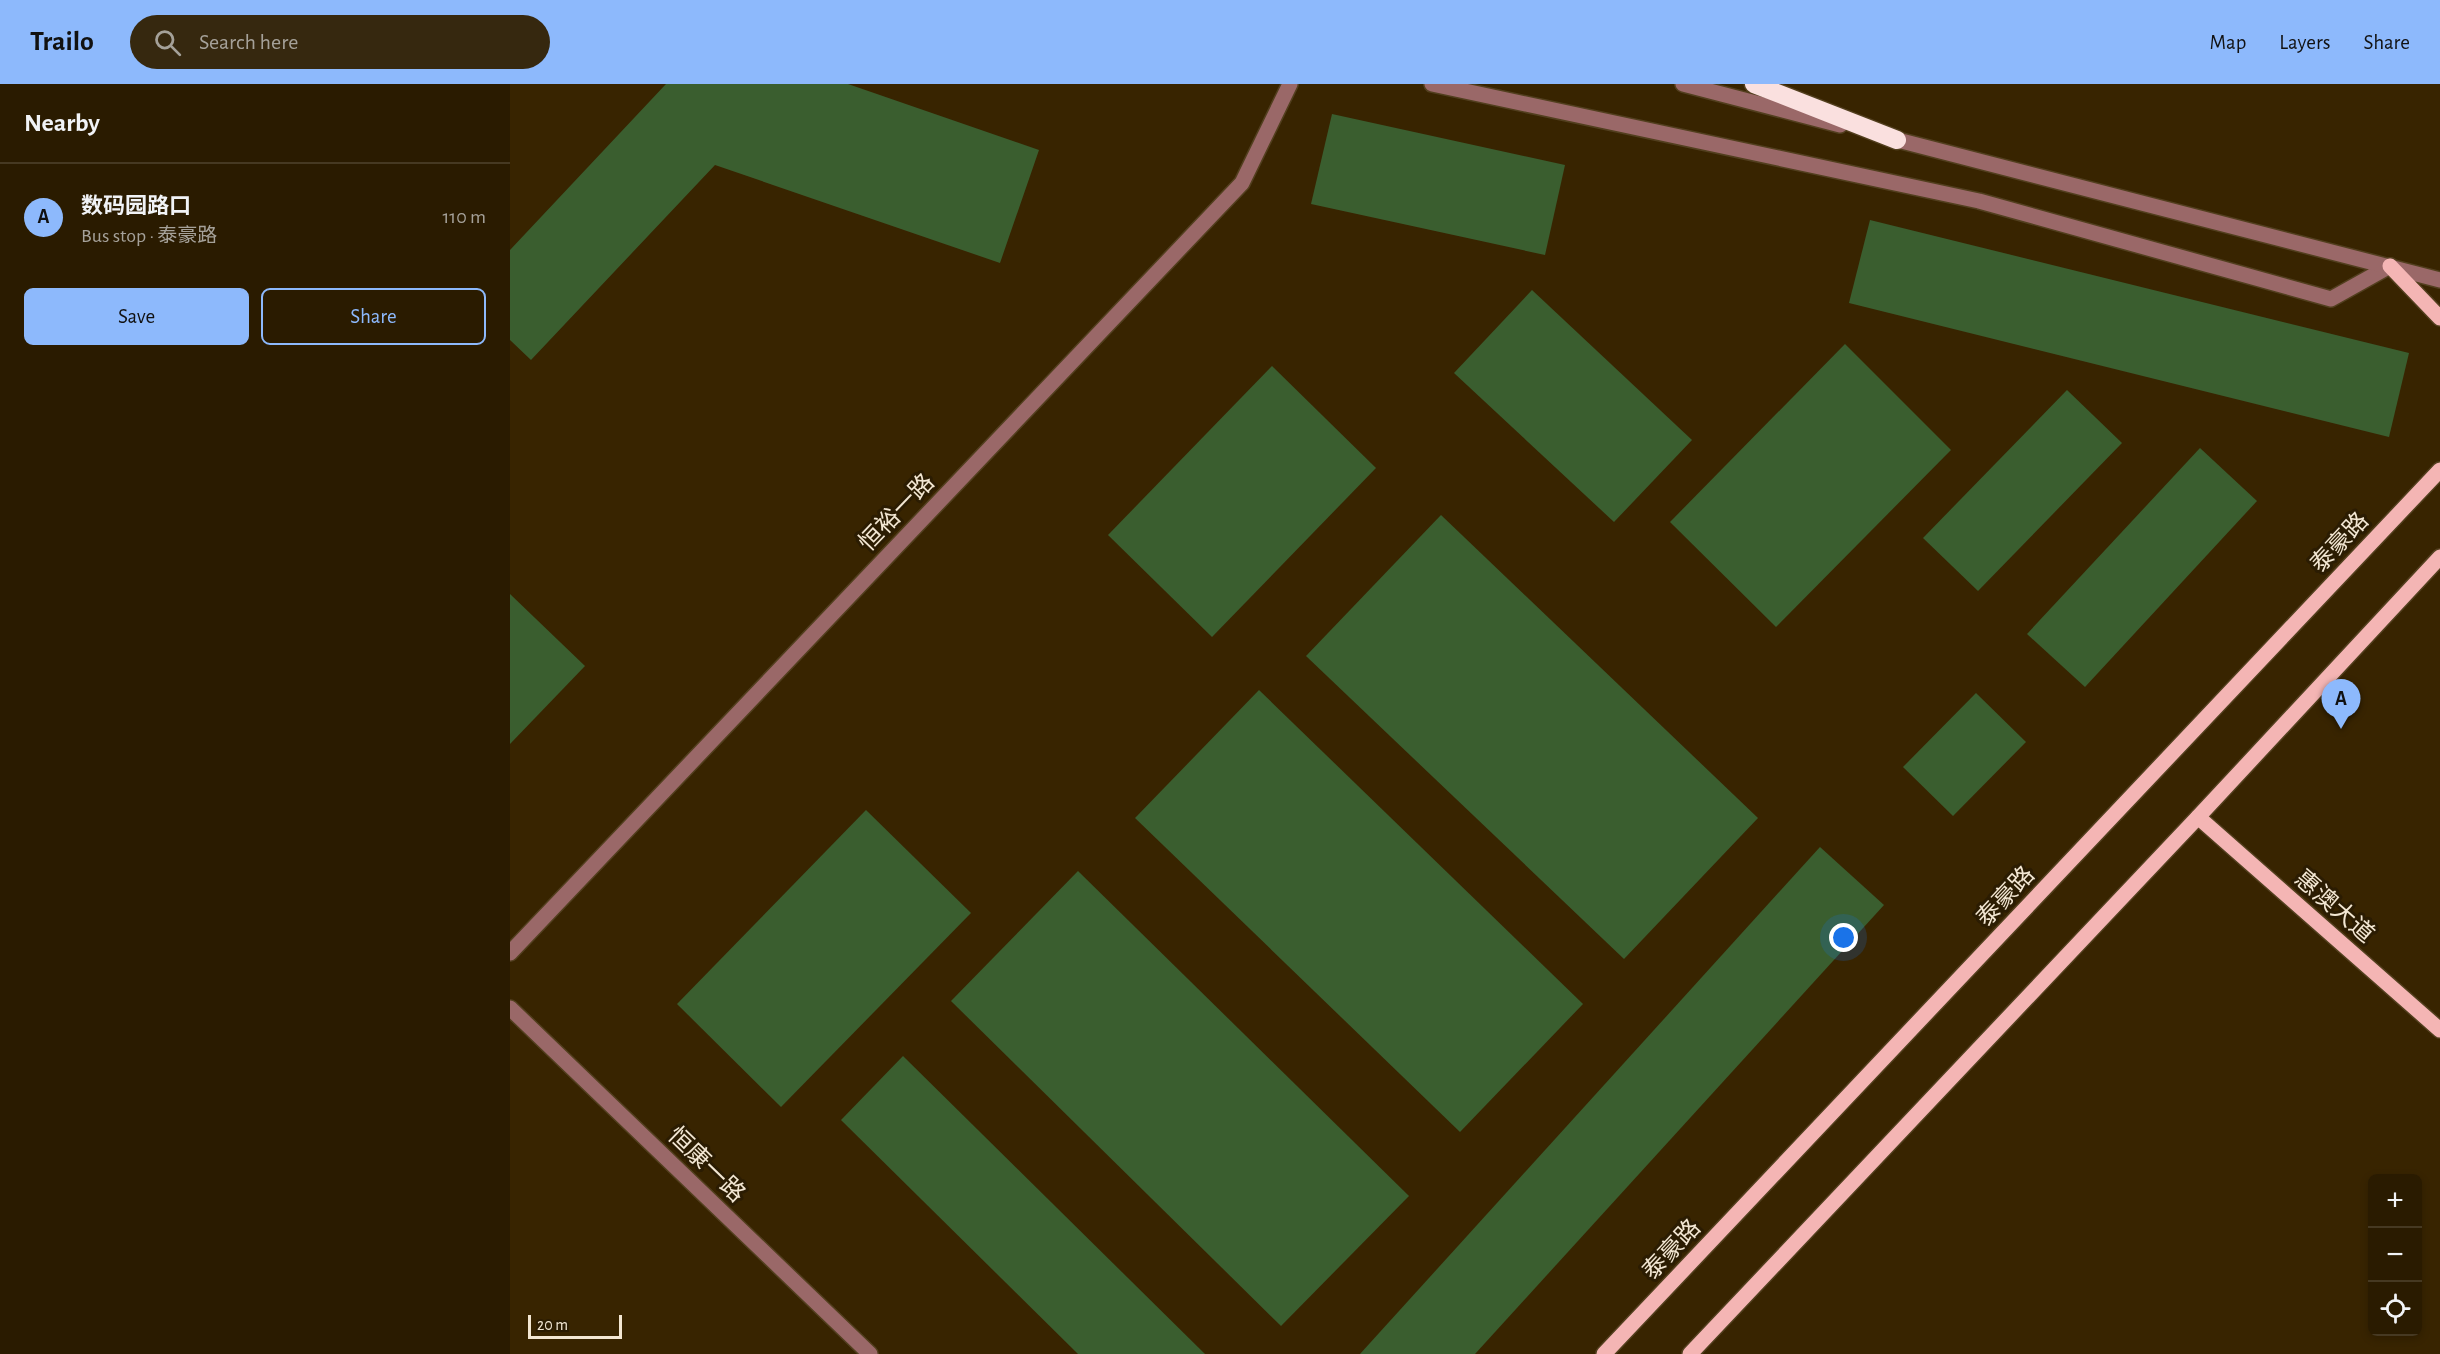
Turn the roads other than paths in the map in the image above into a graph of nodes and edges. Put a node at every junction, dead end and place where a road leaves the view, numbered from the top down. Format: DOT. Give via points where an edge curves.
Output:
graph roads {
  1 [pos="1290,84"];
  2 [pos="1432,84"];
  3 [pos="1683,84"];
  4 [pos="1754,84"];
  5 [pos="1897,140"];
  6 [pos="2390,266"];
  7 [pos="2440,280"];
  8 [pos="2440,318"];
  9 [pos="2440,470"];
  10 [pos="2440,557"];
  11 [pos="2199,817"];
  12 [pos="510,953"];
  13 [pos="510,1008"];
  14 [pos="2440,1030"];
  15 [pos="870,1354"];
  16 [pos="1604,1354"];
  17 [pos="1690,1354"];
  1 -- 12 [label="street, 恒裕一路" via="1242,183"];
  2 -- 6 [label="street" via="1978,201 2331,299"];
  3 -- 5 [label="street"];
  4 -- 5 [label="highway"];
  5 -- 6 [label="street"];
  6 -- 7 [label="street"];
  6 -- 8 [label="main road"];
  9 -- 16 [label="main road, 泰豪路"];
  10 -- 11 [label="main road"];
  11 -- 14 [label="main road, 惠澳大道"];
  11 -- 17 [label="main road"];
  13 -- 15 [label="street, 恒康一路"];
}
